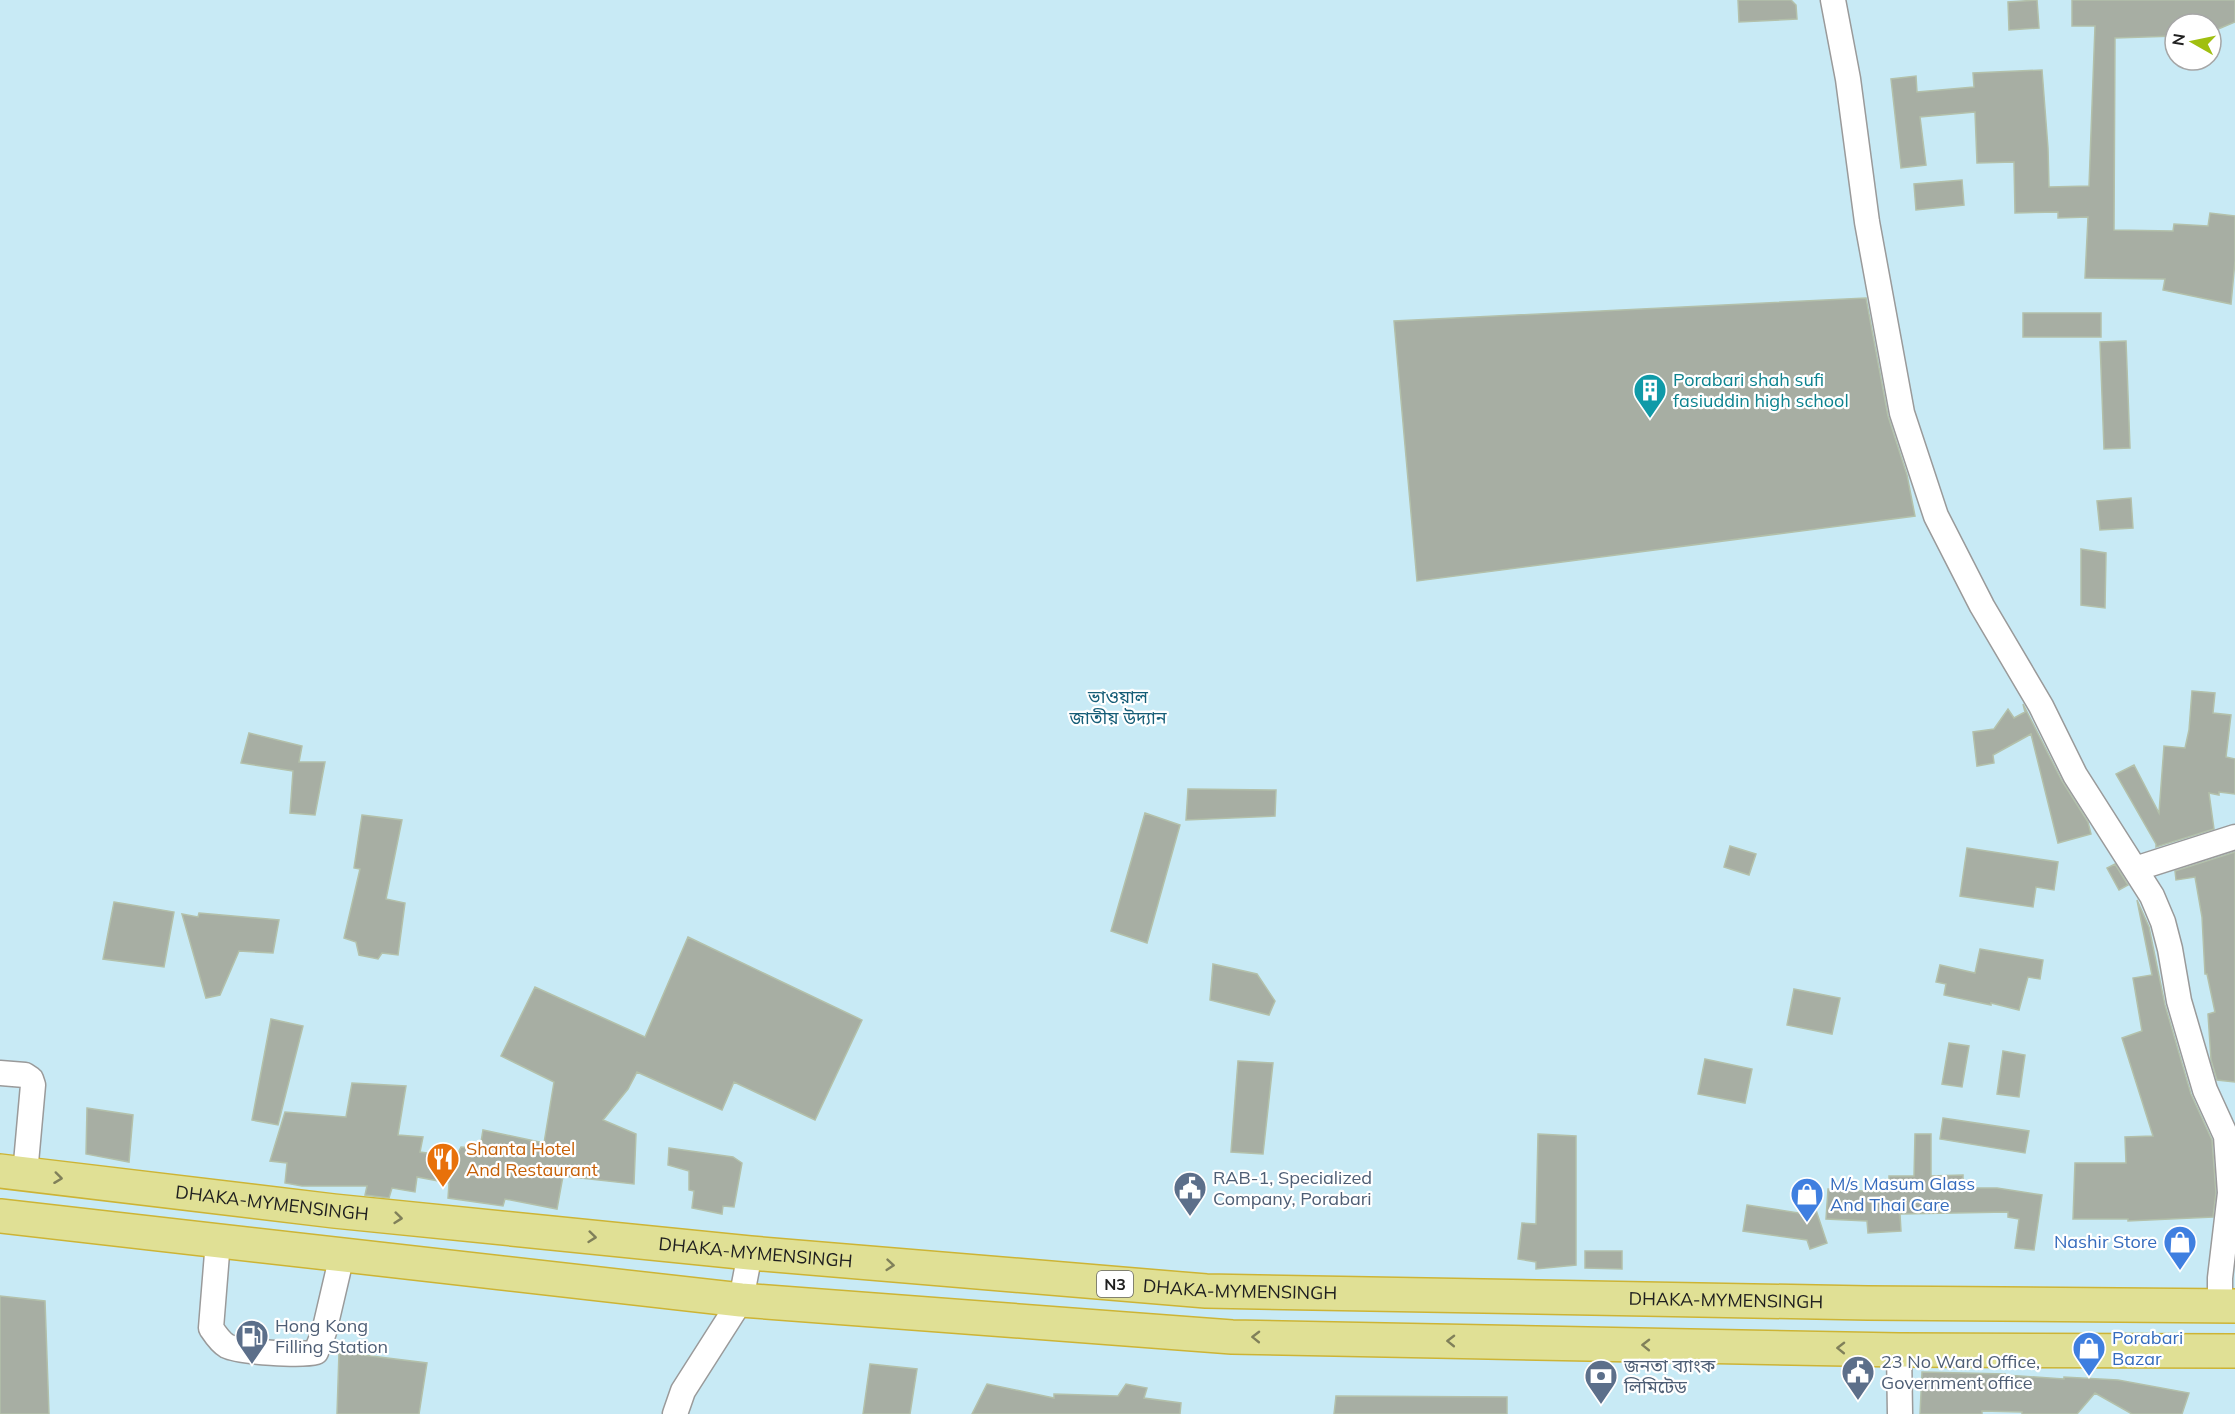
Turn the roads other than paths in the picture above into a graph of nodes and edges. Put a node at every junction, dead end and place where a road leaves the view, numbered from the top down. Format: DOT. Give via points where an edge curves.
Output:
graph roads {
  1 [pos="1833,0"];
  2 [pos="2235,837"];
  3 [pos="2134,869"];
  4 [pos="0,1073"];
  5 [pos="12,1173"];
  6 [pos="0,1216"];
  7 [pos="218,1241"];
  8 [pos="750,1253"];
  9 [pos="342,1255"];
  10 [pos="741,1300"];
  11 [pos="2228,1306"];
  12 [pos="1899,1350"];
  13 [pos="2235,1351"];
  14 [pos="675,1414"];
  15 [pos="1900,1414"];
  1 -- 3 [label="street" via="1867,222 1902,413 1936,516 2075,775"];
  2 -- 3 [label="street"];
  3 -- 11 [label="street" via="2163,922 2179,1001 2205,1090 2226,1137 2230,1193 2220,1278"];
  4 -- 5 [label="street" via="25,1075 33,1085"];
  5 -- 8 [label="highway, DHAKA-MYMENSINGH / N3, one-way" via="334,1211"];
  6 -- 7 [label="highway"];
  7 -- 9 [label="highway"];
  7 -- 9 [label="street" via="211,1328 227,1346 273,1353 316,1352"];
  8 -- 10 [label="street"];
  8 -- 11 [label="highway, DHAKA-MYMENSINGH / N3, one-way" via="1206,1291"];
  9 -- 10 [label="highway"];
  12 -- 10 [label="highway, one-way" via="1232,1337"];
  10 -- 14 [label="street" via="683,1391"];
  12 -- 13 [label="highway"];
  12 -- 15 [label="street"];
}
